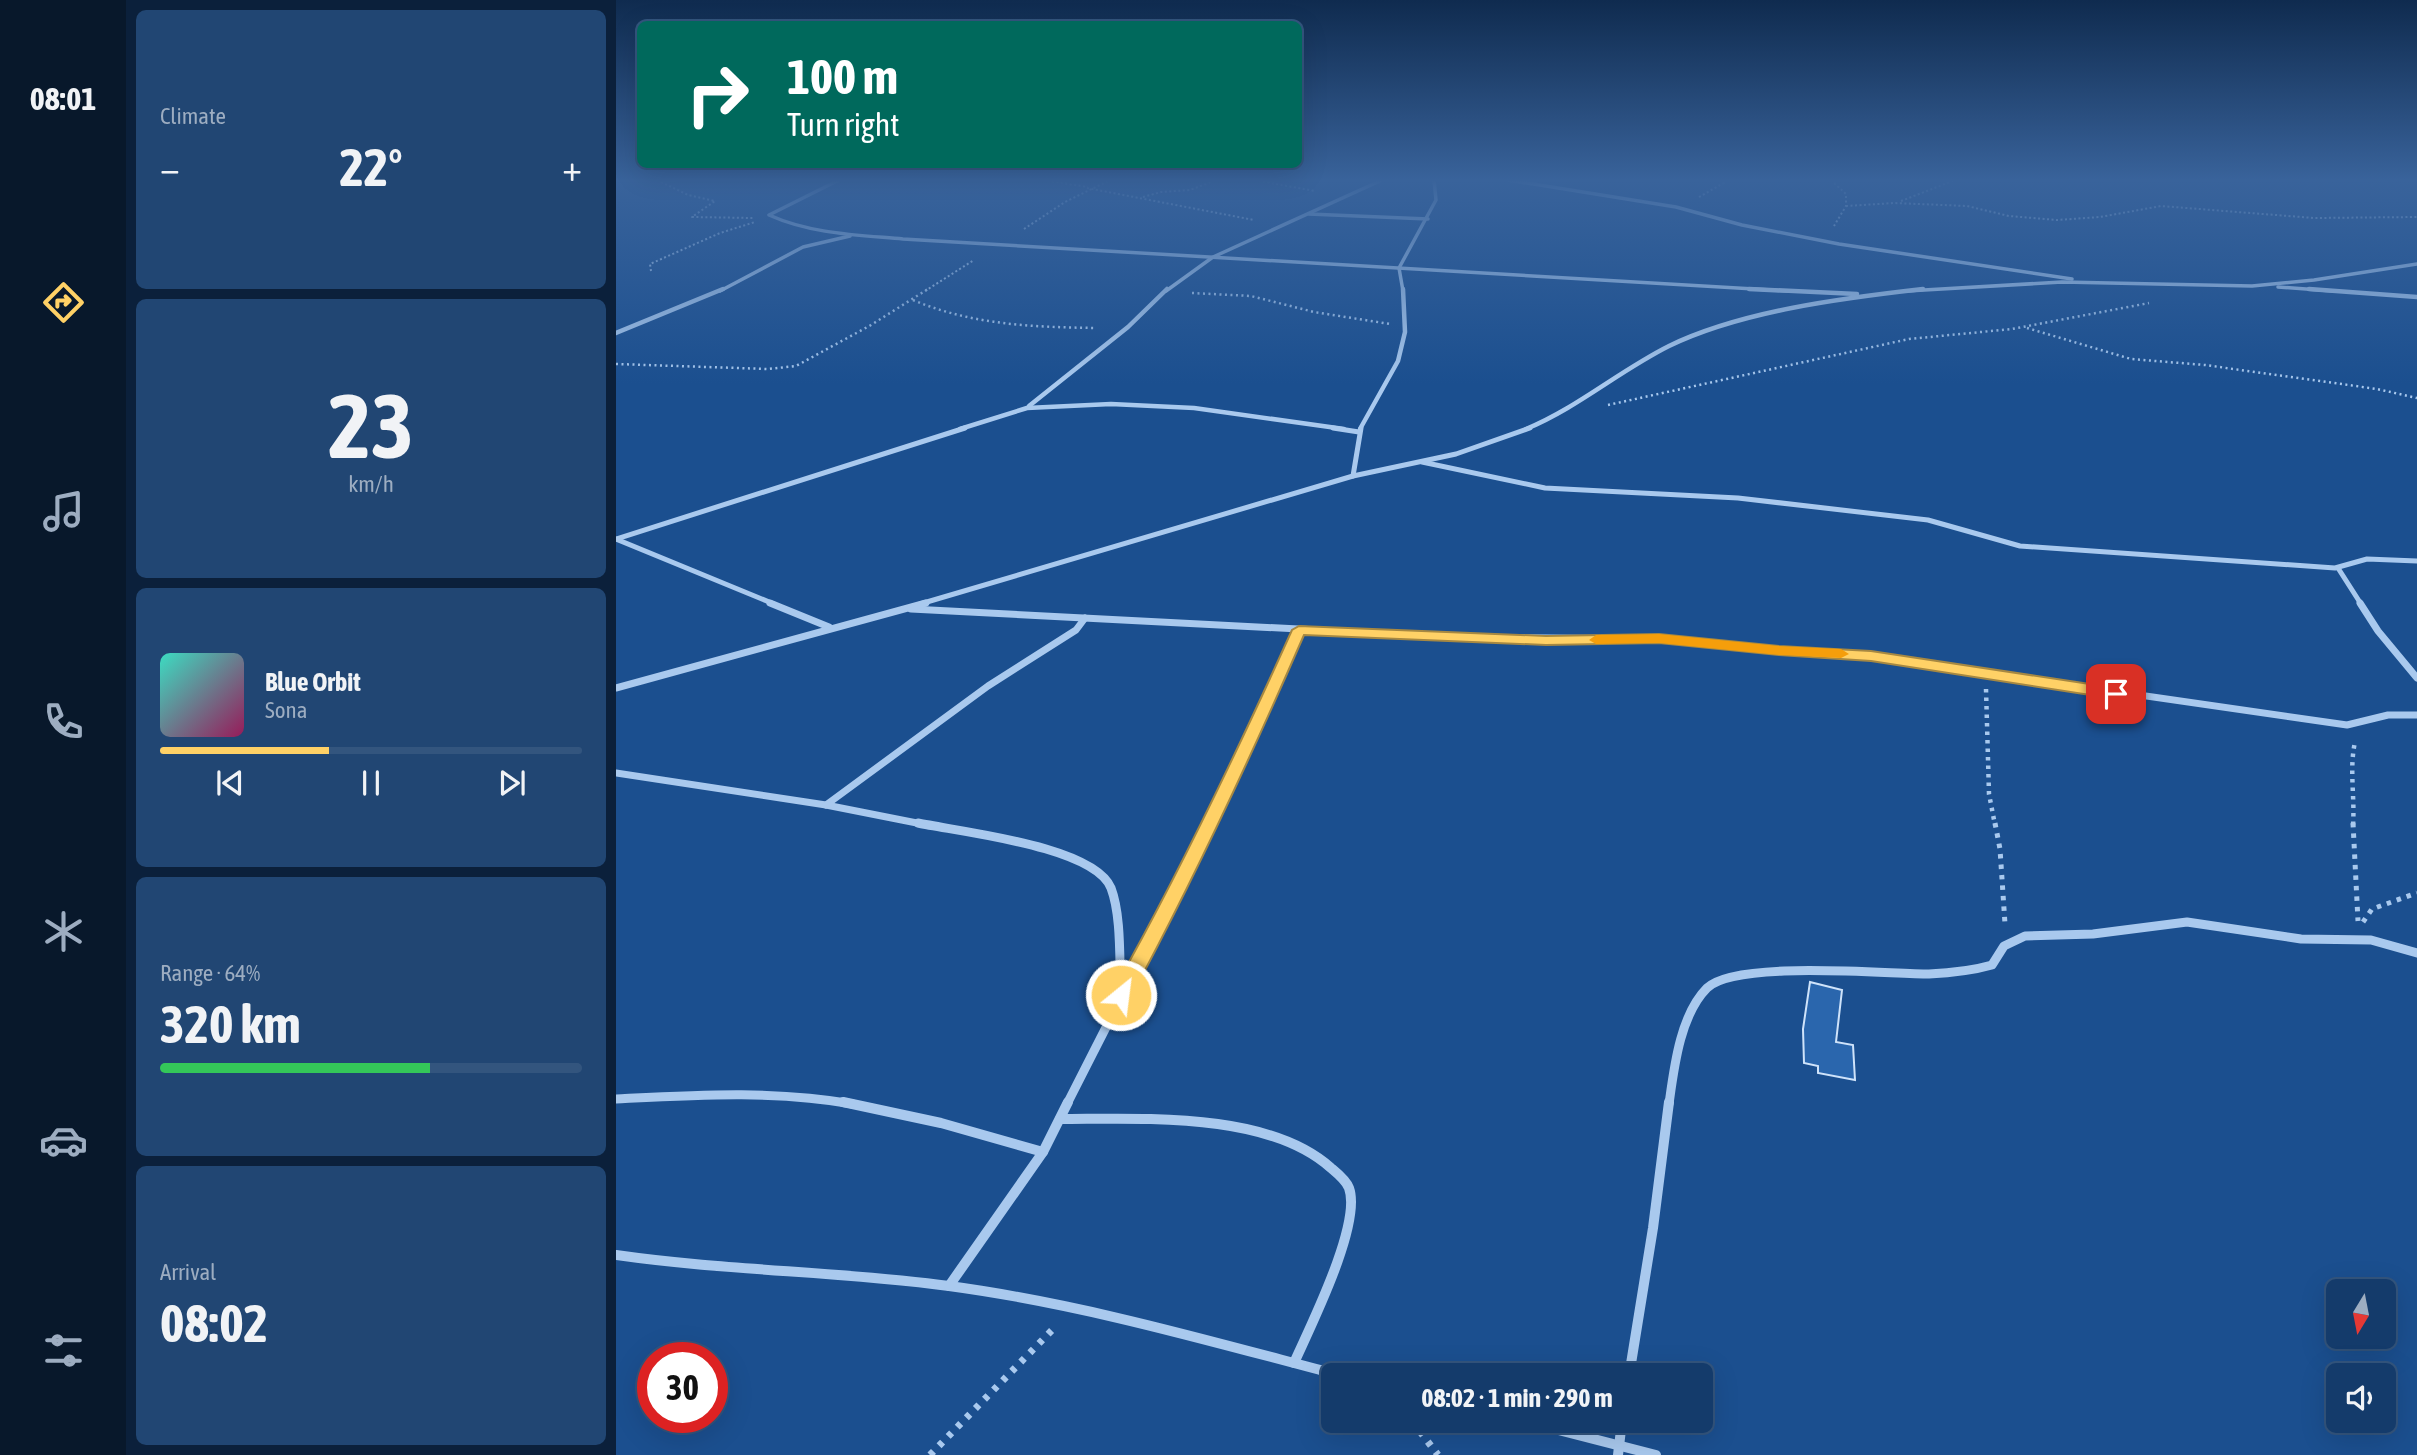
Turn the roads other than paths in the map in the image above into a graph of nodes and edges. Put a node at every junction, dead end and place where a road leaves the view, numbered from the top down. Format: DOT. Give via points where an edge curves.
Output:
graph roads {
  1 [pos="801,248"];
  2 [pos="1075,248"];
  3 [pos="1233,248"];
  4 [pos="1411,248"];
  5 [pos="1874,248"];
  6 [pos="1213,257"];
  7 [pos="2417,264"];
  8 [pos="1399,268"];
  9 [pos="2097,282"];
  10 [pos="2254,286"];
  11 [pos="1872,295"];
  12 [pos="2417,296"];
  13 [pos="616,333"];
  14 [pos="1027,408"];
  15 [pos="1359,432"];
  16 [pos="1421,462"];
  17 [pos="1353,476"];
  18 [pos="617,538"];
  19 [pos="2417,561"];
  20 [pos="2338,568"];
  21 [pos="904,609"];
  22 [pos="1085,618"];
  23 [pos="830,627"];
  24 [pos="1299,630"];
  25 [pos="2417,678"];
  26 [pos="616,688"];
  27 [pos="2417,715"];
  28 [pos="616,773"];
  29 [pos="826,805"];
  30 [pos="2417,953"];
  31 [pos="1121,995"];
  32 [pos="616,1099"];
  33 [pos="1060,1119"];
  34 [pos="1043,1152"];
  35 [pos="616,1255"];
  36 [pos="949,1286"];
  37 [pos="1294,1363"];
  38 [pos="1631,1363"];
  39 [pos="1321,1370"];
  40 [pos="1563,1433"];
  41 [pos="1618,1450"];
  42 [pos="1656,1455"];
  1 -- 13 [label="street" via="716,293"];
  2 -- 6 [label="street"];
  3 -- 6 [label="street"];
  4 -- 8 [label="street"];
  5 -- 9 [label="street"];
  6 -- 8 [label="street"];
  6 -- 14 [label="street" via="1166,290 1128,327"];
  7 -- 10 [label="street"];
  8 -- 11 [label="street" via="1631,285"];
  8 -- 15 [label="street" via="1407,303 1407,334 1396,368"];
  9 -- 10 [label="street"];
  9 -- 11 [label="street" via="2007,283"];
  10 -- 12 [label="street"];
  11 -- 16 [label="street" via="1701,332 1630,368 1555,416 1503,438"];
  14 -- 15 [label="street" via="1096,402 1178,406"];
  14 -- 18 [label="street"];
  15 -- 17 [label="street" via="1359,465"];
  16 -- 17 [label="street"];
  16 -- 20 [label="street" via="1545,488 1738,498 1928,520 2020,546"];
  17 -- 21 [label="street"];
  18 -- 23 [label="street"];
  19 -- 20 [label="street" via="2367,559"];
  20 -- 25 [label="street" via="2378,631"];
  21 -- 22 [label="street"];
  21 -- 23 [label="street"];
  22 -- 24 [label="street"];
  22 -- 29 [label="street" via="1076,630 988,686"];
  23 -- 26 [label="street"];
  24 -- 27 [label="street" via="1546,640 1659,639 1871,656 2347,725 2388,715"];
  24 -- 31 [label="street" via="1239,766"];
  28 -- 29 [label="street"];
  29 -- 31 [label="street" via="1062,852 1087,863 1110,885 1115,902"];
  30 -- 38 [label="street" via="2371,940 2289,937 2188,922 2125,932 2025,936 2002,945 1992,965 1982,969 1766,974 1718,981 1698,997 1670,1088"];
  31 -- 33 [label="street"];
  32 -- 34 [label="street" via="766,1094 872,1107"];
  33 -- 34 [label="street"];
  33 -- 37 [label="street" via="1149,1119 1237,1128 1291,1142 1328,1160 1349,1188 1349,1227"];
  34 -- 36 [label="street"];
  35 -- 36 [label="street" via="670,1264"];
  36 -- 37 [label="street" via="1072,1309"];
  37 -- 39 [label="street"];
  40 -- 41 [label="street"];
  41 -- 42 [label="street"];
}
